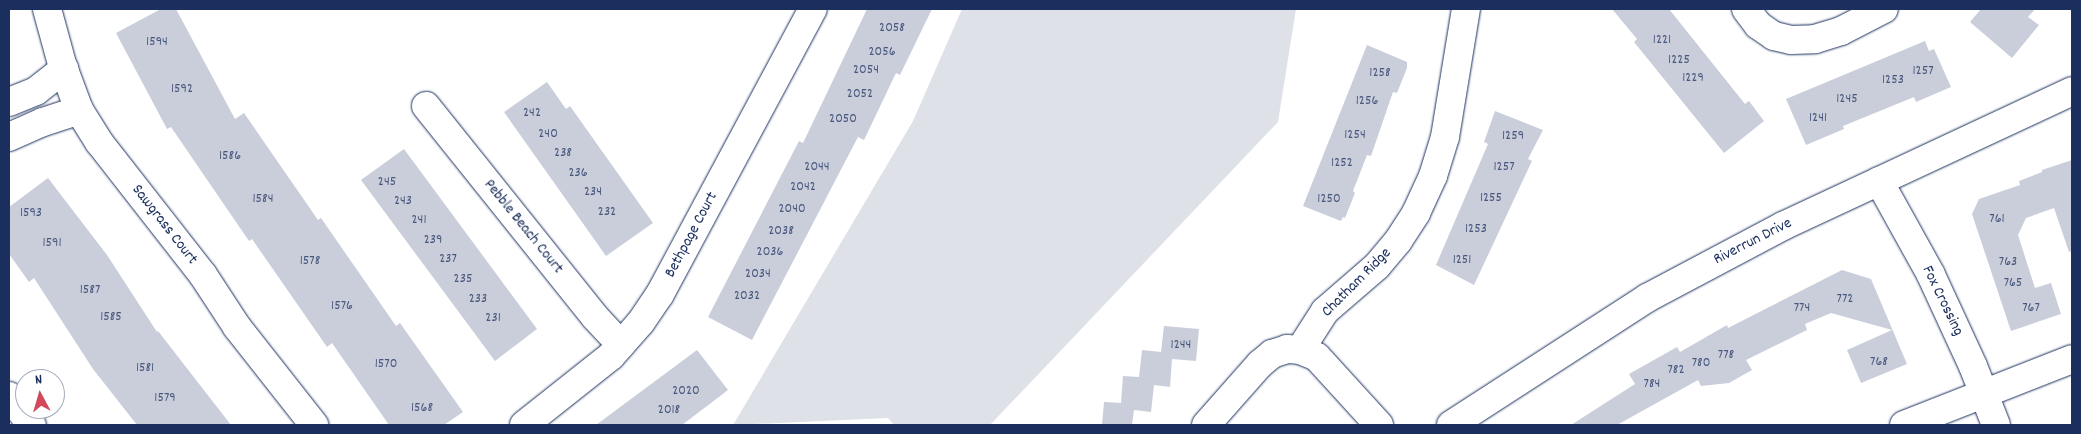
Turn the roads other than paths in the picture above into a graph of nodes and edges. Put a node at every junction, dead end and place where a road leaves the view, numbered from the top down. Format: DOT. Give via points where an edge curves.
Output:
graph roads {
  1 [pos="47,9"];
  2 [pos="813,9"];
  3 [pos="1466,9"];
  4 [pos="1746,9"];
  5 [pos="1884,9"];
  6 [pos="64,69"];
  7 [pos="2072,91"];
  8 [pos="9,102"];
  9 [pos="426,106"];
  10 [pos="79,110"];
  11 [pos="9,137"];
  12 [pos="1879,181"];
  13 [pos="621,345"];
  14 [pos="1300,350"];
  15 [pos="2072,360"];
  16 [pos="1984,393"];
  17 [pos="9,396"];
  18 [pos="32,425"];
  19 [pos="314,425"];
  20 [pos="524,425"];
  21 [pos="1206,425"];
  22 [pos="1380,425"];
  23 [pos="1451,425"];
  24 [pos="1904,425"];
  25 [pos="1996,425"];
  1 -- 6 [label="street, Sawgrass Court"];
  2 -- 13 [label="street, Bethpage Court" via="660,294"];
  3 -- 14 [label="street, Chatham Ridge" via="1445,137 1433,176 1416,213 1377,266 1325,311"];
  4 -- 5 [label="street" via="1758,25 1774,36 1791,40 1815,39 1841,31"];
  6 -- 8 [label="street" via="36,91"];
  6 -- 10 [label="street, Sawgrass Court"];
  7 -- 12 [label="street, Riverrun Drive"];
  9 -- 13 [label="street, Pebble Beach Court"];
  10 -- 11 [label="street"];
  10 -- 19 [label="street, Sawgrass Court" via="99,142 203,275 237,327"];
  12 -- 16 [label="street, Fox Crossing" via="1931,275"];
  12 -- 23 [label="street, Riverrun Drive" via="1783,226 1647,298"];
  13 -- 20 [label="street, Bethpage Court"];
  14 -- 21 [label="street" via="1287,349 1272,354"];
  14 -- 22 [label="street" via="1317,357"];
  15 -- 16 [label="street"];
  16 -- 24 [label="street"];
  16 -- 25 [label="street, Fox Crossing"];
  17 -- 18 [label="street"];
}
